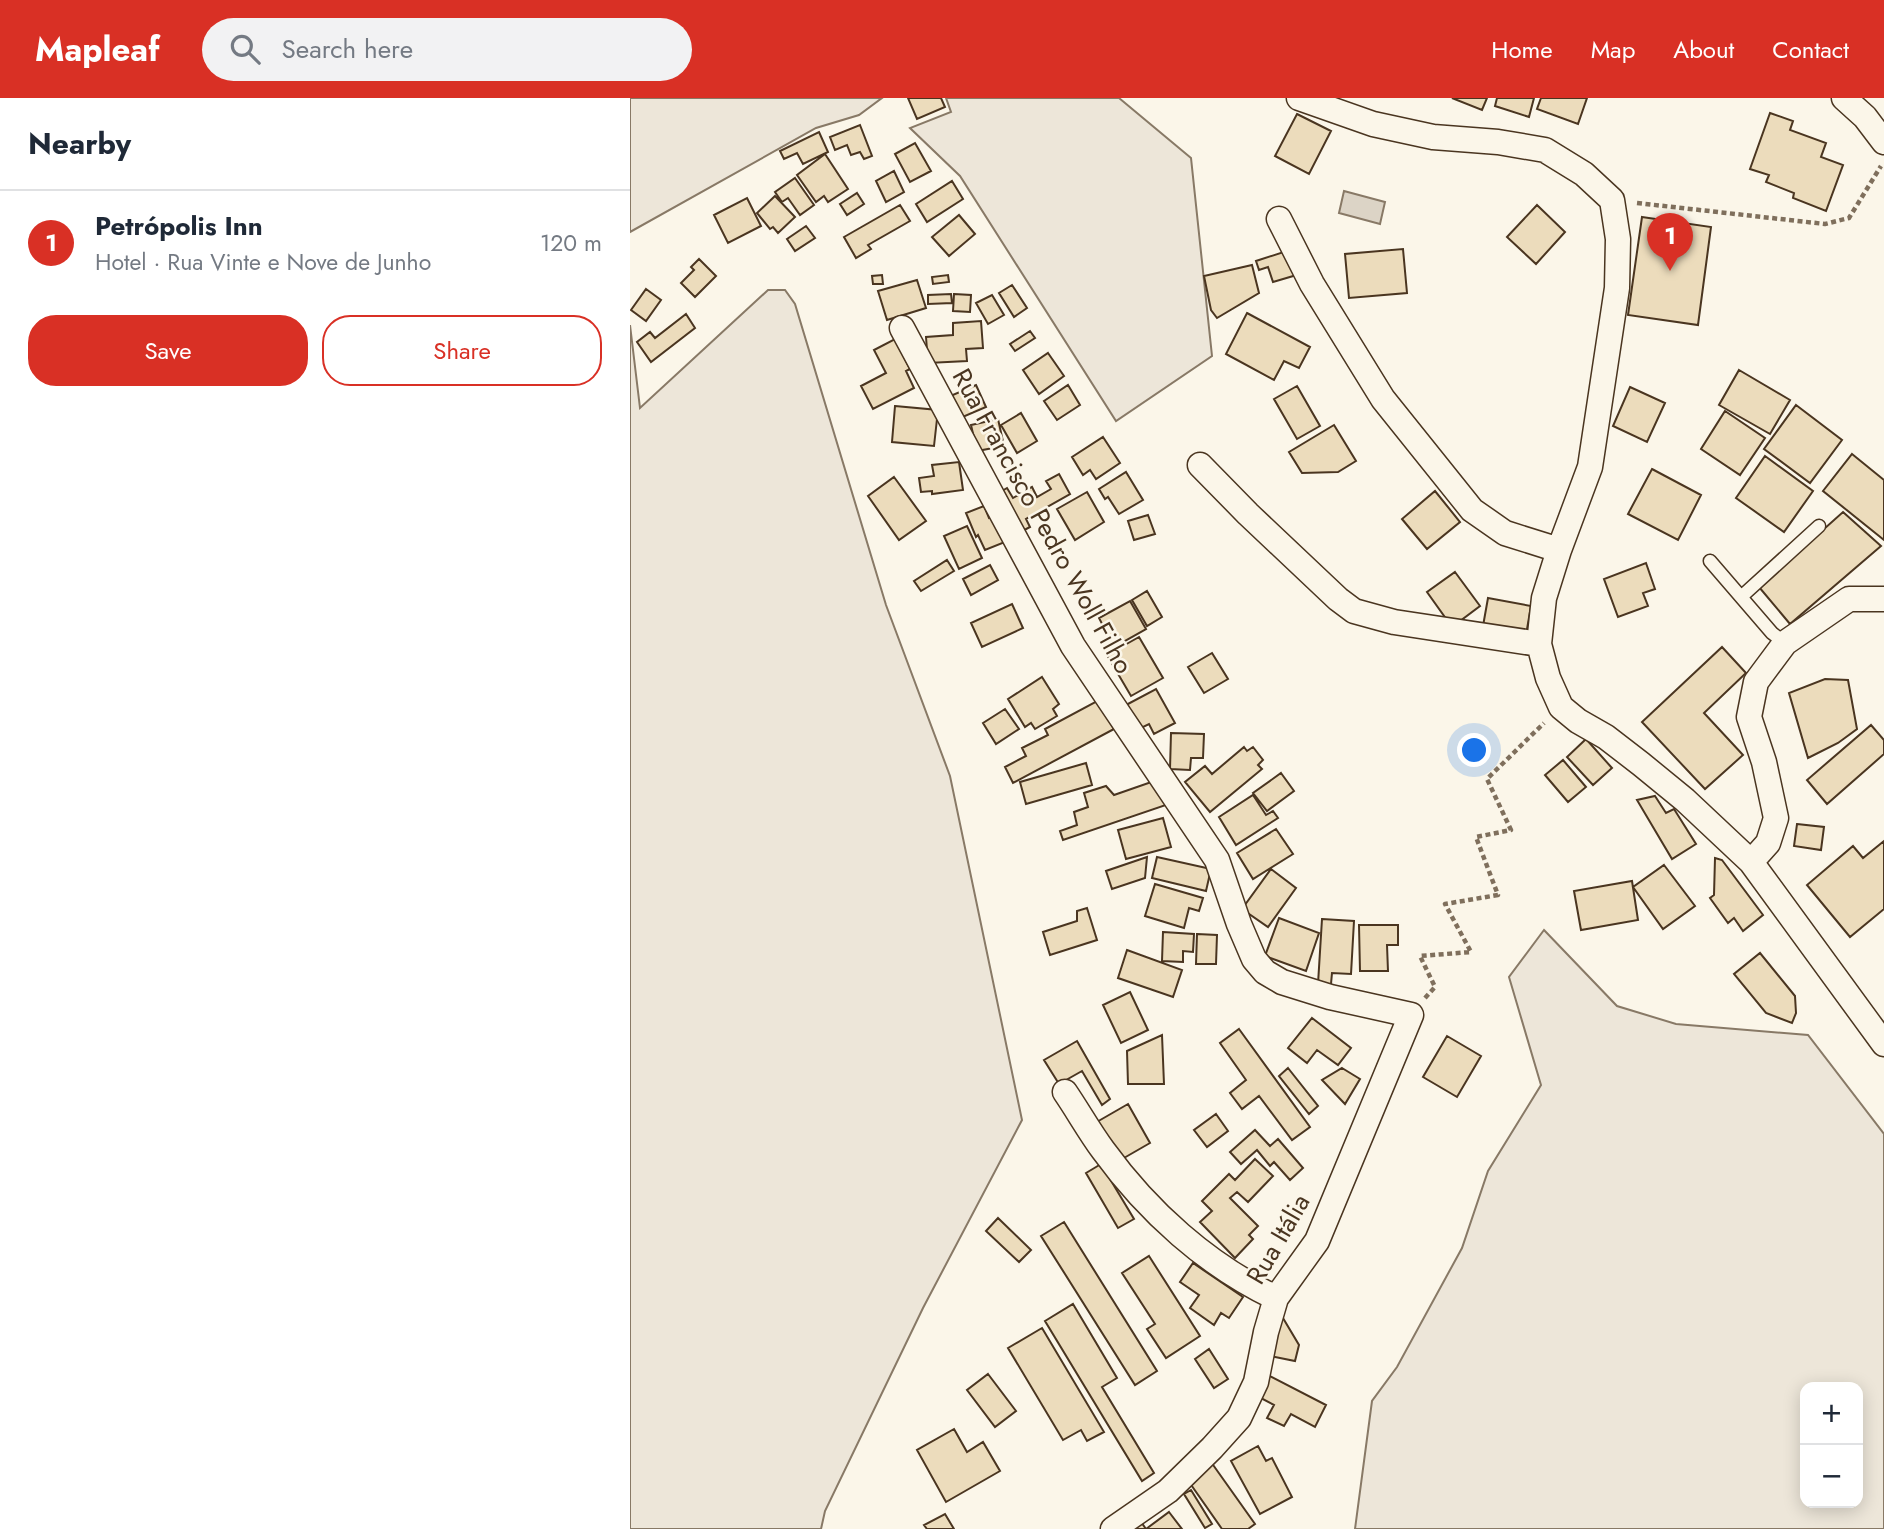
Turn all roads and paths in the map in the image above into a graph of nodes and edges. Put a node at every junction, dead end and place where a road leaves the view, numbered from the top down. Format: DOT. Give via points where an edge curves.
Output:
graph roads {
  1 [pos="1299,98"];
  2 [pos="1844,98"];
  3 [pos="1884,142"];
  4 [pos="1884,161"];
  5 [pos="1612,200"];
  6 [pos="1279,219"];
  7 [pos="902,328"];
  8 [pos="1200,466"];
  9 [pos="1819,526"];
  10 [pos="1559,550"];
  11 [pos="1710,561"];
  12 [pos="1741,597"];
  13 [pos="1884,599"];
  14 [pos="1785,643"];
  15 [pos="1539,644"];
  16 [pos="1561,707"];
  17 [pos="1751,862"];
  18 [pos="1411,1015"];
  19 [pos="1884,1044"];
  20 [pos="1065,1091"];
  21 [pos="1276,1298"];
  22 [pos="1114,1529"];
  1 -- 5 [label="street" via="1385,127 1545,150 1584,174"];
  2 -- 3 [label="street"];
  4 -- 5 [label="path" via="1849,218 1825,224"];
  5 -- 10 [label="street" via="1618,239 1617,288 1609,346 1590,467"];
  6 -- 10 [label="street" via="1312,284 1383,399 1472,510 1505,533"];
  7 -- 18 [label="street, Rua Francisco Pedro Woll Filho" via="1073,646 1217,860 1254,959 1282,982"];
  8 -- 15 [label="street" via="1354,611 1394,622"];
  9 -- 12 [label="lane"];
  10 -- 15 [label="street" via="1544,598"];
  11 -- 12 [label="lane"];
  12 -- 14 [label="lane"];
  13 -- 14 [label="street" via="1849,599"];
  14 -- 17 [label="street" via="1756,682 1749,718 1776,818 1768,843"];
  15 -- 16 [label="street"];
  16 -- 17 [label="street" via="1641,764"];
  16 -- 18 [label="path" via="1487,779 1511,830 1476,836 1498,895 1445,904 1471,952 1420,956 1435,987"];
  17 -- 19 [label="street"];
  18 -- 21 [label="street, Rua Itália" via="1317,1241"];
  20 -- 21 [label="street" via="1102,1150 1141,1197 1214,1263"];
  21 -- 22 [label="street, Rua Itália" via="1256,1382 1238,1418 1168,1491"];
}
